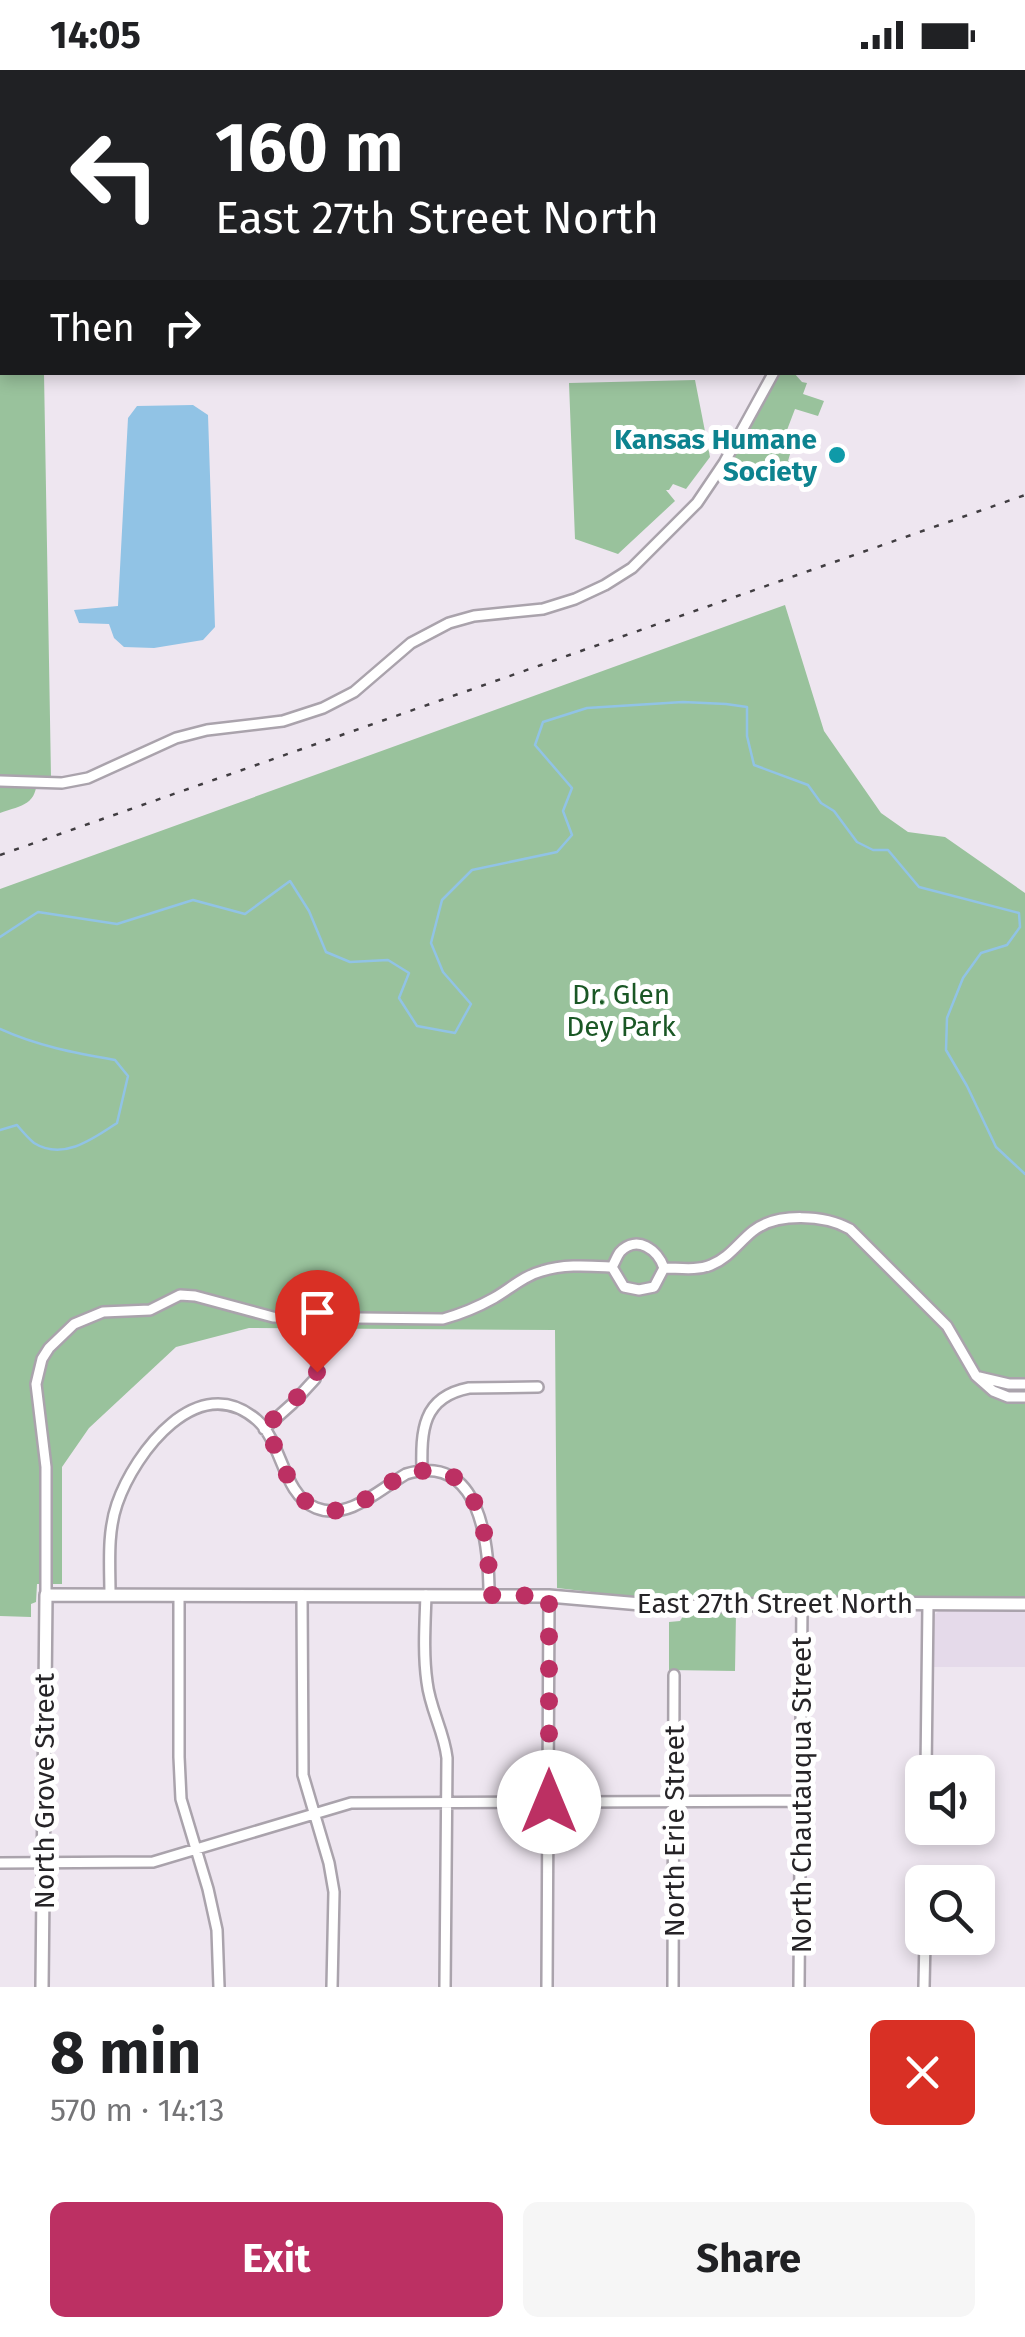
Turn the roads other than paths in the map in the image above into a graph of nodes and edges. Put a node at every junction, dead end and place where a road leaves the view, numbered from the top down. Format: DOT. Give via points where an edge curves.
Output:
graph roads {
  1 [pos="772,375"];
  2 [pos="0,781"];
  3 [pos="612,1267"];
  4 [pos="664,1268"];
  5 [pos="320,1343"];
  6 [pos="976,1376"];
  7 [pos="1025,1384"];
  8 [pos="538,1387"];
  9 [pos="1025,1398"];
  10 [pos="264,1428"];
  11 [pos="422,1471"];
  12 [pos="110,1595"];
  13 [pos="179,1595"];
  14 [pos="302,1595"];
  15 [pos="426,1595"];
  16 [pos="490,1595"];
  17 [pos="46,1596"];
  18 [pos="549,1596"];
  19 [pos="802,1603"];
  20 [pos="928,1604"];
  21 [pos="1025,1604"];
  22 [pos="674,1675"];
  23 [pos="926,1755"];
  24 [pos="674,1801"];
  25 [pos="800,1801"];
  26 [pos="446,1802"];
  27 [pos="549,1802"];
  28 [pos="314,1814"];
  29 [pos="196,1850"];
  30 [pos="43,1862"];
  31 [pos="0,1864"];
  32 [pos="925,1955"];
  33 [pos="42,1987"];
  34 [pos="219,1987"];
  35 [pos="332,1987"];
  36 [pos="445,1987"];
  37 [pos="547,1987"];
  38 [pos="673,1987"];
  39 [pos="799,1987"];
  40 [pos="924,1987"];
  1 -- 2 [label="street" via="696,503 632,568 605,585 543,609 449,623 411,643 354,692 283,721 176,738 88,778"];
  3 -- 4 [label="street" via="624,1286 639,1290 654,1286"];
  3 -- 4 [label="street" via="621,1251 643,1244"];
  3 -- 17 [label="street" via="543,1270 443,1318 272,1317 180,1295 150,1310 102,1312 74,1324 42,1358 36,1384 46,1466"];
  4 -- 6 [label="street" via="711,1266 774,1220 833,1220 947,1326"];
  5 -- 10 [label="street" via="315,1379"];
  6 -- 7 [label="street"];
  6 -- 9 [label="street" via="993,1391"];
  8 -- 11 [label="street" via="468,1388 440,1400 422,1432"];
  10 -- 11 [label="street" via="297,1492 317,1508 350,1507"];
  10 -- 12 [label="street" via="236,1406 214,1404 194,1409 158,1435 118,1502"];
  11 -- 16 [label="street" via="449,1475 474,1503 486,1535"];
  12 -- 13 [label="street, East 27th Street North"];
  12 -- 17 [label="street, East 27th Street North"];
  13 -- 14 [label="street, East 27th Street North"];
  13 -- 29 [label="street" via="180,1785"];
  14 -- 15 [label="street, East 27th Street North"];
  14 -- 28 [label="street" via="301,1747"];
  15 -- 16 [label="street, East 27th Street North"];
  15 -- 26 [label="street" via="427,1686 445,1738"];
  16 -- 18 [label="street, East 27th Street North"];
  17 -- 30 [label="street, North Grove Street"];
  18 -- 19 [label="street, East 27th Street North" via="675,1607"];
  18 -- 27 [label="street"];
  19 -- 20 [label="street, East 27th Street North"];
  19 -- 25 [label="street, North Chautauqua Street"];
  20 -- 21 [label="street, East 27th Street North"];
  20 -- 23 [label="street"];
  22 -- 24 [label="street, North Erie Street"];
  24 -- 25 [label="street"];
  24 -- 27 [label="street"];
  24 -- 38 [label="street, North Erie Street"];
  25 -- 39 [label="street, North Chautauqua Street"];
  26 -- 27 [label="street"];
  26 -- 28 [label="street" via="351,1803"];
  26 -- 36 [label="street"];
  27 -- 37 [label="street"];
  28 -- 29 [label="street"];
  28 -- 35 [label="street" via="334,1892"];
  29 -- 30 [label="street" via="153,1862"];
  29 -- 34 [label="street" via="218,1930"];
  30 -- 31 [label="street"];
  30 -- 33 [label="street, North Grove Street"];
  32 -- 40 [label="street"];
}
